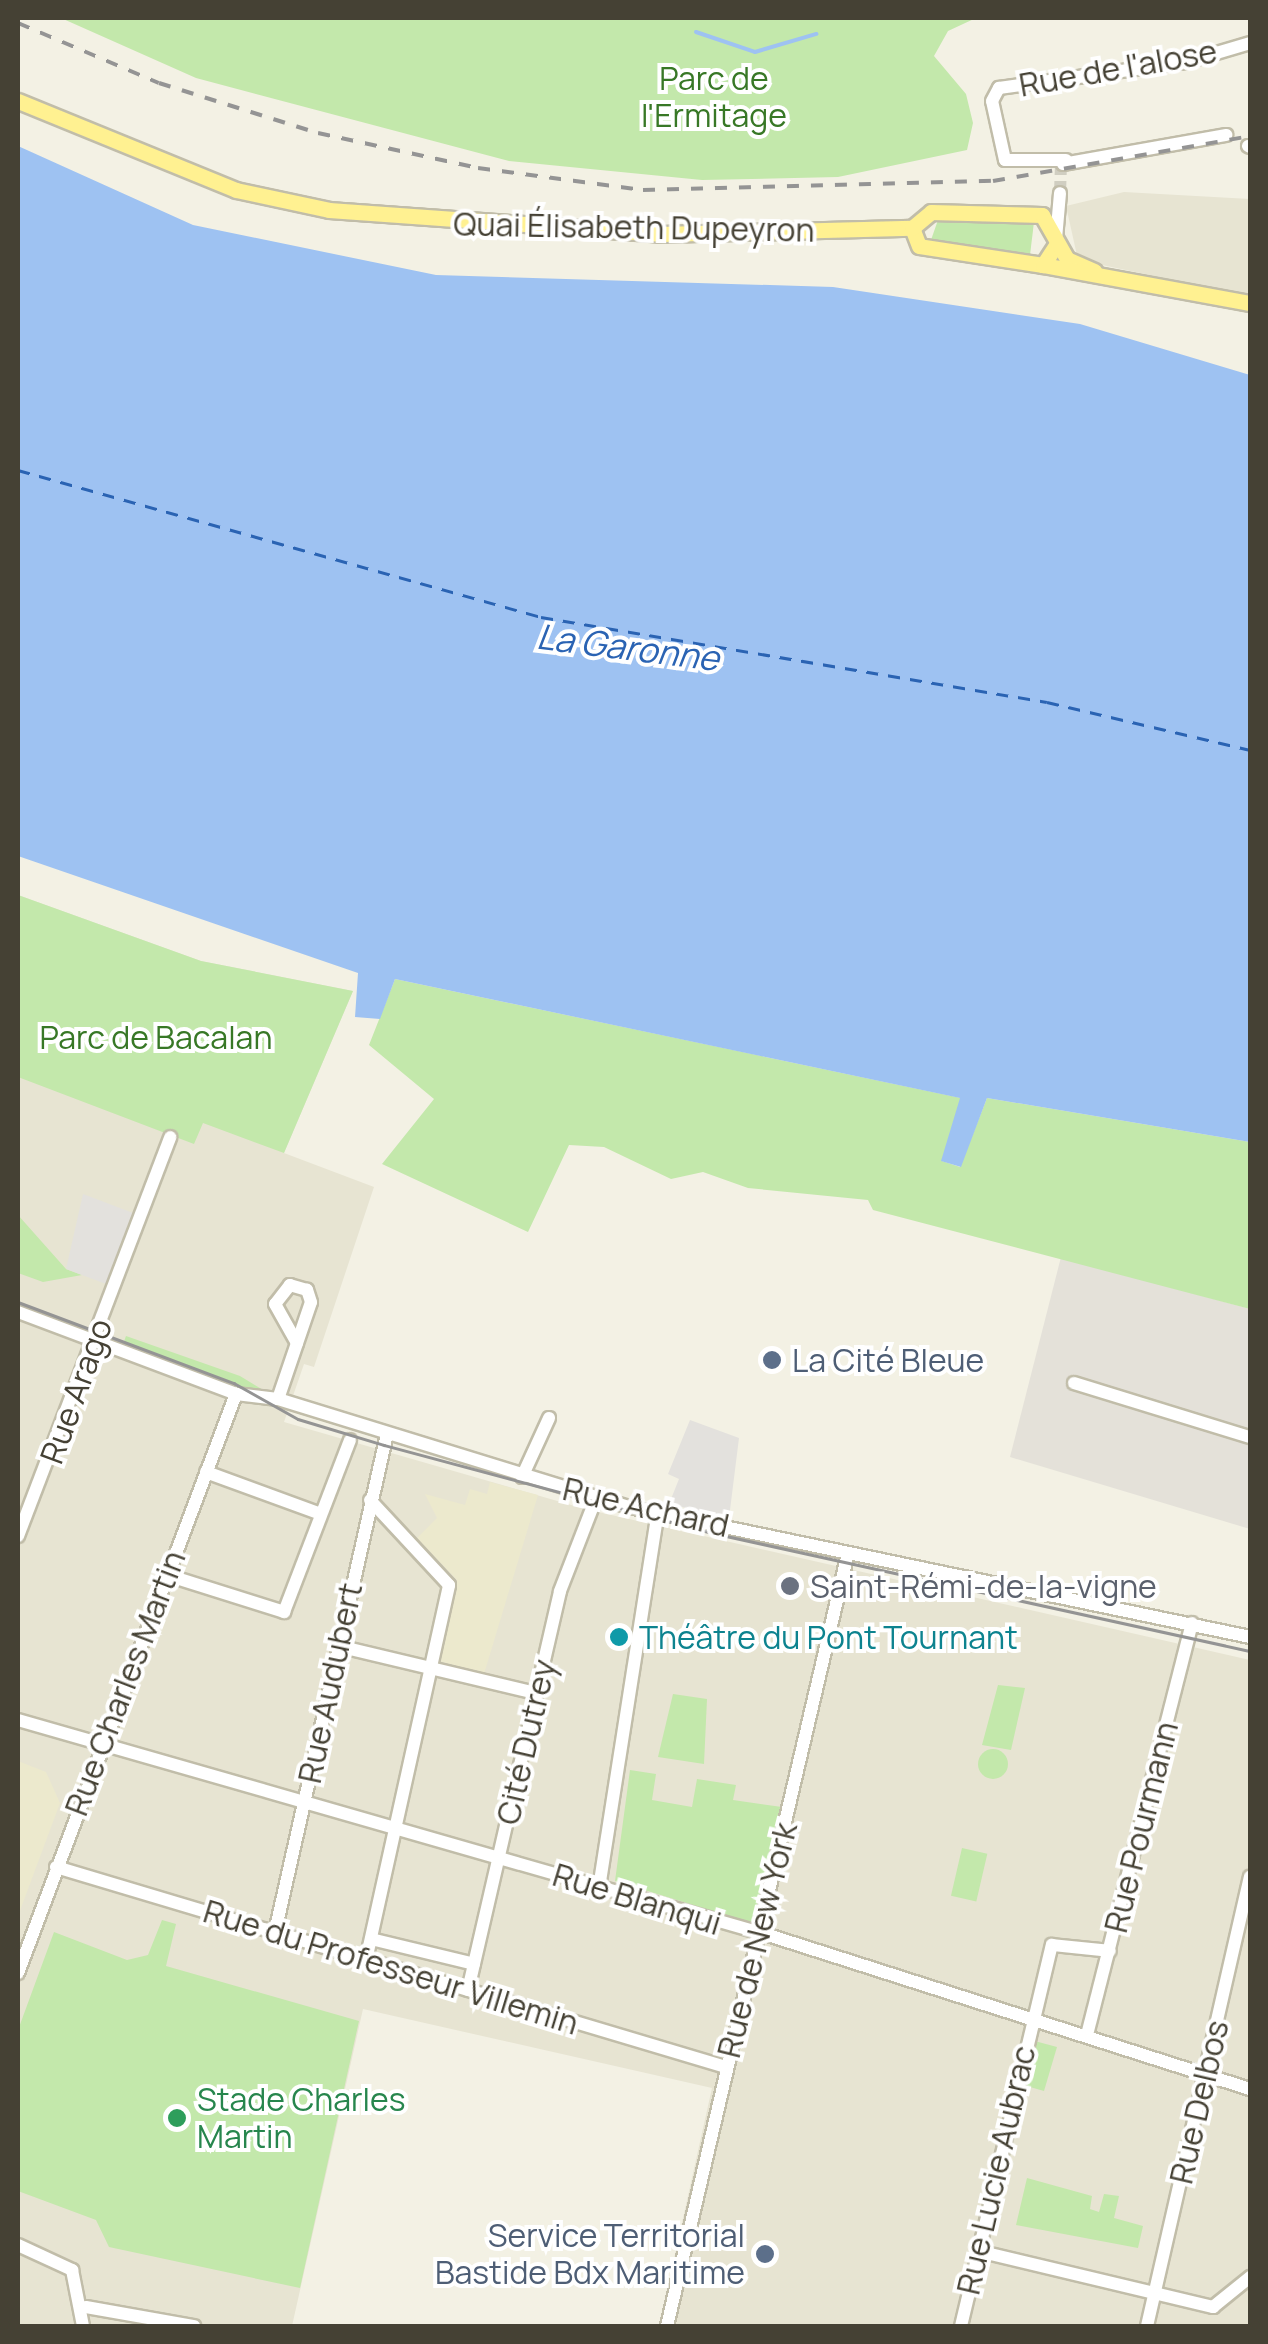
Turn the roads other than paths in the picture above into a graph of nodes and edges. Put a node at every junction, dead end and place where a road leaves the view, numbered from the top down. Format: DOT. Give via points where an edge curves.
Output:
graph roads {
  1 [pos="1250,43"];
  2 [pos="18,100"];
  3 [pos="1226,136"];
  4 [pos="1042,215"];
  5 [pos="912,228"];
  6 [pos="1056,242"];
  7 [pos="1043,265"];
  8 [pos="1094,271"];
  9 [pos="1250,303"];
  10 [pos="170,1136"];
  11 [pos="18,1312"];
  12 [pos="94,1344"];
  13 [pos="297,1344"];
  14 [pos="1074,1383"];
  15 [pos="236,1394"];
  16 [pos="278,1399"];
  17 [pos="549,1418"];
  18 [pos="387,1434"];
  19 [pos="1250,1437"];
  20 [pos="350,1440"];
  21 [pos="206,1472"];
  22 [pos="522,1477"];
  23 [pos="596,1498"];
  24 [pos="370,1500"];
  25 [pos="658,1512"];
  26 [pos="322,1514"];
  27 [pos="18,1536"];
  28 [pos="848,1553"];
  29 [pos="168,1575"];
  30 [pos="1192,1622"];
  31 [pos="1250,1637"];
  32 [pos="338,1646"];
  33 [pos="430,1668"];
  34 [pos="536,1694"];
  35 [pos="18,1720"];
  36 [pos="102,1746"];
  37 [pos="303,1806"];
  38 [pos="396,1826"];
  39 [pos="500,1856"];
  40 [pos="56,1867"];
  41 [pos="1250,1877"];
  42 [pos="598,1888"];
  43 [pos="1246,1919"];
  44 [pos="275,1932"];
  45 [pos="760,1934"];
  46 [pos="370,1939"];
  47 [pos="1110,1952"];
  48 [pos="366,1960"];
  49 [pos="474,1964"];
  50 [pos="18,1973"];
  51 [pos="468,1990"];
  52 [pos="1031,2014"];
  53 [pos="1088,2032"];
  54 [pos="726,2067"];
  55 [pos="1207,2068"];
  56 [pos="1250,2089"];
  57 [pos="18,2245"];
  58 [pos="978,2251"];
  59 [pos="1250,2277"];
  60 [pos="1155,2292"];
  61 [pos="86,2307"];
  62 [pos="83,2326"];
  63 [pos="194,2326"];
  64 [pos="666,2326"];
  65 [pos="961,2326"];
  66 [pos="1148,2326"];
  1 -- 3 [label="street, Rue de l'alose" via="1186,62 1000,88 992,101 1005,160 1063,164"];
  2 -- 5 [label="main road, Quai Élisabeth Dupeyron" via="236,190 329,210 592,232"];
  4 -- 5 [label="main road" via="930,212"];
  4 -- 6 [label="main road"];
  4 -- 6 [label="street" via="1060,196"];
  5 -- 7 [label="main road" via="918,246"];
  6 -- 7 [label="main road"];
  6 -- 8 [label="main road"];
  7 -- 8 [label="main road"];
  8 -- 9 [label="main road"];
  10 -- 12 [label="street, Rue Arago"];
  11 -- 12 [label="street, Rue Achard"];
  12 -- 15 [label="street, Rue Achard"];
  12 -- 27 [label="street, Rue Arago"];
  13 -- 16 [label="street"];
  14 -- 19 [label="street"];
  15 -- 16 [label="street, Rue Achard"];
  15 -- 21 [label="street, Rue Charles Martin"];
  16 -- 18 [label="street, Rue Achard"];
  17 -- 22 [label="street"];
  18 -- 22 [label="street, Rue Achard"];
  18 -- 24 [label="street, Rue Audubert"];
  20 -- 26 [label="street"];
  21 -- 26 [label="street"];
  21 -- 29 [label="street, Rue Charles Martin"];
  22 -- 23 [label="street, Rue Achard"];
  23 -- 25 [label="street, Rue Achard"];
  23 -- 34 [label="street, Cité Dutrey" via="560,1591"];
  24 -- 32 [label="street, Rue Audubert"];
  24 -- 33 [label="street" via="448,1585"];
  25 -- 28 [label="street, Rue Achard"];
  25 -- 42 [label="street"];
  26 -- 29 [label="street" via="284,1612"];
  28 -- 30 [label="street, Rue Achard"];
  28 -- 45 [label="street, Rue de New York"];
  29 -- 36 [label="street, Rue Charles Martin"];
  30 -- 31 [label="street, Rue Achard"];
  30 -- 47 [label="street, Rue Pourmann"];
  32 -- 33 [label="street"];
  32 -- 37 [label="street, Rue Audubert"];
  33 -- 34 [label="street"];
  33 -- 38 [label="street"];
  34 -- 39 [label="street, Cité Dutrey"];
  35 -- 36 [label="street, Rue Blanqui"];
  36 -- 37 [label="street, Rue Blanqui"];
  36 -- 40 [label="street, Rue Charles Martin"];
  37 -- 38 [label="street, Rue Blanqui"];
  37 -- 44 [label="street, Rue Audubert"];
  38 -- 39 [label="street, Rue Blanqui"];
  38 -- 46 [label="street"];
  39 -- 42 [label="street, Rue Blanqui"];
  39 -- 49 [label="street, Cité Dutrey"];
  40 -- 44 [label="street, Rue du Professeur Villemin"];
  40 -- 50 [label="street, Rue Charles Martin"];
  41 -- 43 [label="street, Rue Delbos"];
  42 -- 45 [label="street, Rue Blanqui"];
  43 -- 55 [label="street, Rue Delbos"];
  44 -- 48 [label="street, Rue du Professeur Villemin"];
  45 -- 52 [label="street, Rue Blanqui"];
  45 -- 54 [label="street, Rue de New York"];
  46 -- 48 [label="street"];
  46 -- 49 [label="street"];
  47 -- 52 [label="street, Rue Lucie Aubrac" via="1054,1940"];
  47 -- 53 [label="street, Rue Pourmann"];
  48 -- 51 [label="street, Rue du Professeur Villemin"];
  49 -- 51 [label="street, Cité Dutrey"];
  51 -- 54 [label="street, Rue du Professeur Villemin"];
  52 -- 53 [label="street, Rue Blanqui"];
  52 -- 58 [label="street, Rue Lucie Aubrac"];
  53 -- 55 [label="street, Rue Blanqui"];
  54 -- 64 [label="street, Rue de New York"];
  55 -- 56 [label="street, Rue Blanqui"];
  55 -- 60 [label="street, Rue Delbos"];
  57 -- 61 [label="street" via="63,2262"];
  58 -- 60 [label="street"];
  58 -- 65 [label="street, Rue Lucie Aubrac"];
  59 -- 60 [label="street" via="1219,2306"];
  60 -- 66 [label="street, Rue Delbos"];
  61 -- 62 [label="street"];
  61 -- 63 [label="street"];
}
